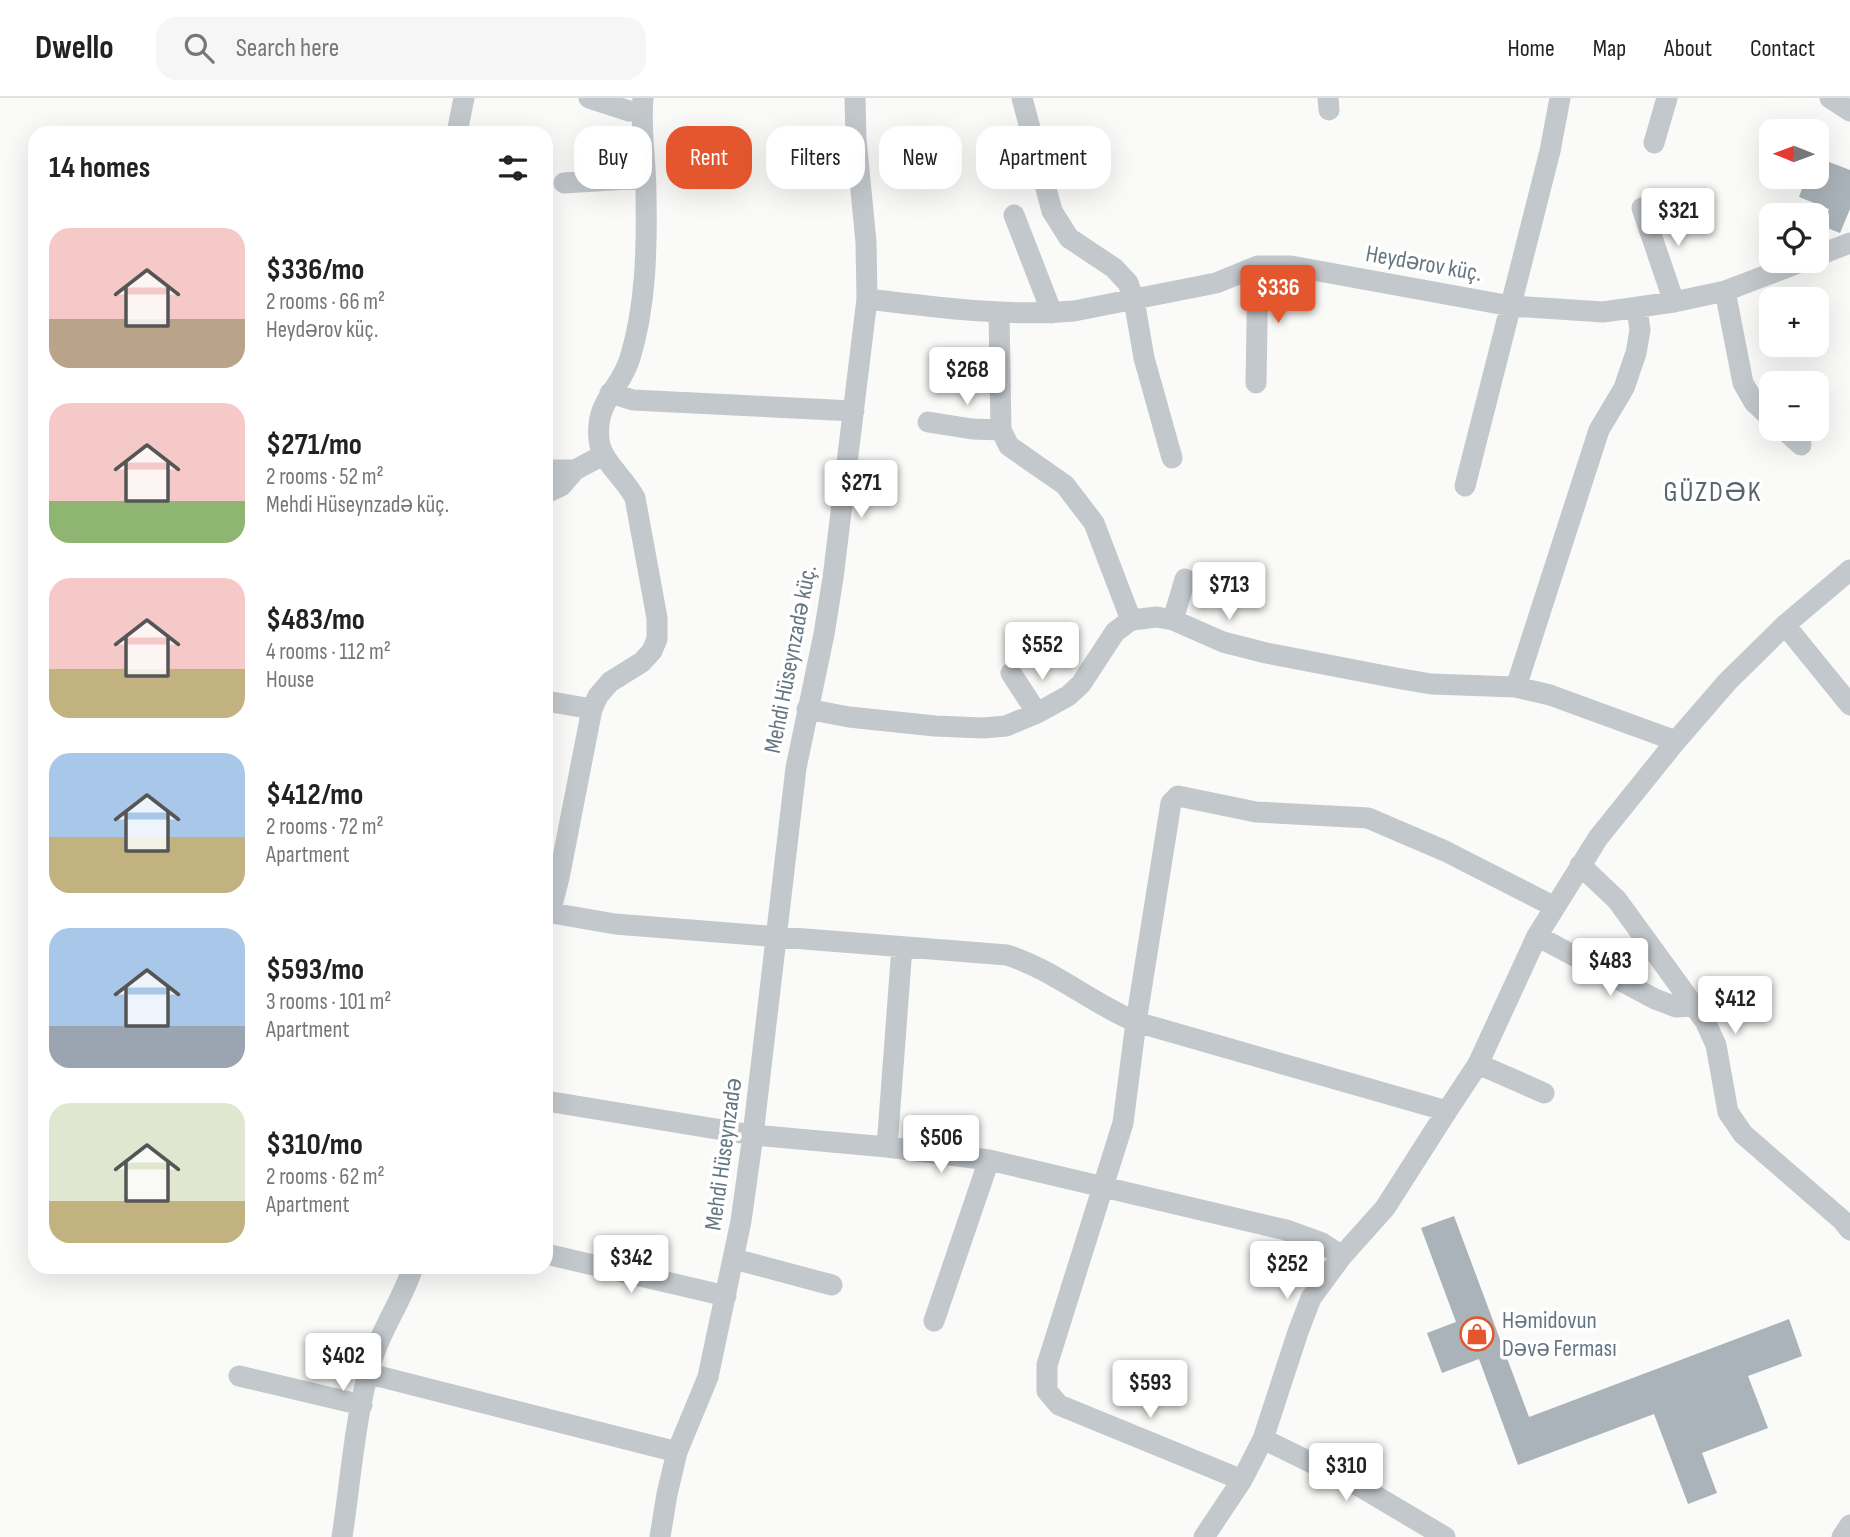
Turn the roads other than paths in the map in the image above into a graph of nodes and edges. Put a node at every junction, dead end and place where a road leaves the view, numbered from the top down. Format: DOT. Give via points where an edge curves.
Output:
graph roads {
  1 [pos="464,98"];
  2 [pos="589,98"];
  3 [pos="855,98"];
  4 [pos="1022,98"];
  5 [pos="1560,98"];
  6 [pos="1667,98"];
  7 [pos="1830,98"];
  8 [pos="643,104"];
  9 [pos="1850,111"];
  10 [pos="458,126"];
  11 [pos="644,126"];
  12 [pos="1654,143"];
  13 [pos="574,182"];
  14 [pos="564,183"];
  15 [pos="646,189"];
  16 [pos="1642,208"];
  17 [pos="1014,215"];
  18 [pos="1850,243"];
  19 [pos="1829,251"];
  20 [pos="1258,266"];
  21 [pos="1773,273"];
  22 [pos="1726,291"];
  23 [pos="867,299"];
  24 [pos="1134,300"];
  25 [pos="1674,302"];
  26 [pos="1511,306"];
  27 [pos="1637,308"];
  28 [pos="999,313"];
  29 [pos="1052,313"];
  30 [pos="1256,383"];
  31 [pos="610,393"];
  32 [pos="1759,407"];
  33 [pos="854,411"];
  34 [pos="928,422"];
  35 [pos="1001,430"];
  36 [pos="1796,441"];
  37 [pos="1801,445"];
  38 [pos="603,455"];
  39 [pos="1172,458"];
  40 [pos="553,470"];
  41 [pos="575,470"];
  42 [pos="1465,486"];
  43 [pos="553,490"];
  44 [pos="1850,570"];
  45 [pos="1185,579"];
  46 [pos="1130,620"];
  47 [pos="1173,620"];
  48 [pos="1785,625"];
  49 [pos="1011,673"];
  50 [pos="1516,687"];
  51 [pos="553,702"];
  52 [pos="1850,705"];
  53 [pos="592,709"];
  54 [pos="807,709"];
  55 [pos="1037,713"];
  56 [pos="1676,741"];
  57 [pos="1580,865"];
  58 [pos="553,897"];
  59 [pos="1555,906"];
  60 [pos="553,913"];
  61 [pos="778,936"];
  62 [pos="1537,936"];
  63 [pos="902,947"];
  64 [pos="1694,1006"];
  65 [pos="1136,1022"];
  66 [pos="1478,1064"];
  67 [pos="1544,1093"];
  68 [pos="553,1102"];
  69 [pos="1447,1111"];
  70 [pos="753,1135"];
  71 [pos="887,1147"];
  72 [pos="989,1160"];
  73 [pos="1105,1186"];
  74 [pos="1850,1230"];
  75 [pos="553,1256"];
  76 [pos="1342,1256"];
  77 [pos="734,1259"];
  78 [pos="410,1274"];
  79 [pos="832,1285"];
  80 [pos="726,1296"];
  81 [pos="934,1321"];
  82 [pos="370,1374"];
  83 [pos="239,1376"];
  84 [pos="362,1405"];
  85 [pos="1263,1439"];
  86 [pos="677,1452"];
  87 [pos="1242,1480"];
  88 [pos="1850,1525"];
  89 [pos="342,1537"];
  90 [pos="660,1537"];
  91 [pos="1204,1537"];
  92 [pos="1445,1537"];
  93 [pos="1842,1537"];
  1 -- 10 [label="street"];
  2 -- 8 [label="street" via="629,111"];
  3 -- 23 [label="street, Mehdi Hüseynzadə küç."];
  4 -- 24 [label="street" via="1052,211 1069,238 1128,283"];
  5 -- 26 [label="street"];
  6 -- 12 [label="street"];
  7 -- 9 [label="street"];
  8 -- 11 [label="street"];
  13 -- 14 [label="street"];
  15 -- 31 [label="street" via="639,322 623,376"];
  16 -- 25 [label="street"];
  17 -- 29 [label="street"];
  18 -- 19 [label="street"];
  20 -- 24 [label="street, Heydərov küç." via="1216,283"];
  20 -- 26 [label="street, Heydərov küç." via="1291,266"];
  20 -- 30 [label="street"];
  21 -- 22 [label="street, Heydərov küç."];
  22 -- 25 [label="street, Heydərov küç."];
  22 -- 32 [label="street" via="1743,383"];
  23 -- 28 [label="street, Heydərov küç."];
  23 -- 33 [label="street, Mehdi Hüseynzadə küç."];
  24 -- 29 [label="street, Heydərov küç."];
  24 -- 39 [label="street" via="1143,358"];
  25 -- 27 [label="street, Heydərov küç."];
  26 -- 27 [label="street, Heydərov küç." via="1603,312"];
  26 -- 42 [label="street"];
  27 -- 50 [label="street" via="1636,354 1624,388 1599,430"];
  28 -- 29 [label="street, Heydərov küç."];
  28 -- 35 [label="street"];
  31 -- 33 [label="street" via="633,400"];
  31 -- 38 [label="street" via="598,425"];
  33 -- 54 [label="street, Mehdi Hüseynzadə küç." via="824,634"];
  34 -- 35 [label="street"];
  35 -- 46 [label="street" via="1009,446 1065,485 1094,523"];
  36 -- 37 [label="street"];
  38 -- 41 [label="street"];
  38 -- 53 [label="street" via="635,498 657,639 642,662 610,682"];
  40 -- 41 [label="street"];
  41 -- 43 [label="street"];
  44 -- 48 [label="street"];
  45 -- 47 [label="street"];
  46 -- 47 [label="street"];
  46 -- 55 [label="street" via="1115,632 1081,684"];
  47 -- 50 [label="street" via="1223,642 1266,653 1431,684"];
  48 -- 52 [label="street"];
  48 -- 56 [label="street" via="1750,657"];
  49 -- 55 [label="street"];
  50 -- 56 [label="street"];
  51 -- 53 [label="street"];
  53 -- 58 [label="street"];
  54 -- 55 [label="street" via="983,728 1006,726"];
  54 -- 61 [label="street, Mehdi Hüseynzadə küç."];
  56 -- 57 [label="street"];
  57 -- 59 [label="street"];
  57 -- 64 [label="street" via="1617,900"];
  59 -- 62 [label="street"];
  59 -- 65 [label="street" via="1368,818 1256,812 1178,796 1171,803"];
  60 -- 61 [label="street" via="615,924"];
  61 -- 63 [label="street"];
  61 -- 70 [label="street, Mehdi Hüseynzadə"];
  62 -- 64 [label="street" via="1655,999 1676,1007"];
  62 -- 66 [label="street"];
  63 -- 65 [label="street" via="1020,959"];
  63 -- 71 [label="street"];
  64 -- 74 [label="street" via="1716,1045 1728,1112 1743,1134"];
  65 -- 69 [label="street"];
  65 -- 73 [label="street" via="1123,1123"];
  66 -- 67 [label="street"];
  66 -- 69 [label="street"];
  68 -- 70 [label="street"];
  69 -- 76 [label="street" via="1385,1208"];
  70 -- 71 [label="street"];
  70 -- 77 [label="street, Mehdi Hüseynzadə"];
  71 -- 72 [label="street"];
  72 -- 73 [label="street"];
  72 -- 81 [label="street"];
  73 -- 76 [label="street" via="1286,1230"];
  73 -- 87 [label="street" via="1047,1365 1047,1391 1059,1405"];
  75 -- 80 [label="street"];
  76 -- 85 [label="street" via="1311,1298"];
  77 -- 79 [label="street"];
  77 -- 80 [label="street, Mehdi Hüseynzadə"];
  78 -- 82 [label="street"];
  80 -- 86 [label="street, Mehdi Hüseynzadə" via="708,1377"];
  82 -- 84 [label="street"];
  82 -- 86 [label="street"];
  83 -- 84 [label="street"];
  84 -- 89 [label="street"];
  85 -- 87 [label="street"];
  85 -- 92 [label="street" via="1359,1486"];
  86 -- 90 [label="street, Mehdi Hüseynzadə"];
  87 -- 91 [label="street"];
  88 -- 93 [label="street"];
}
